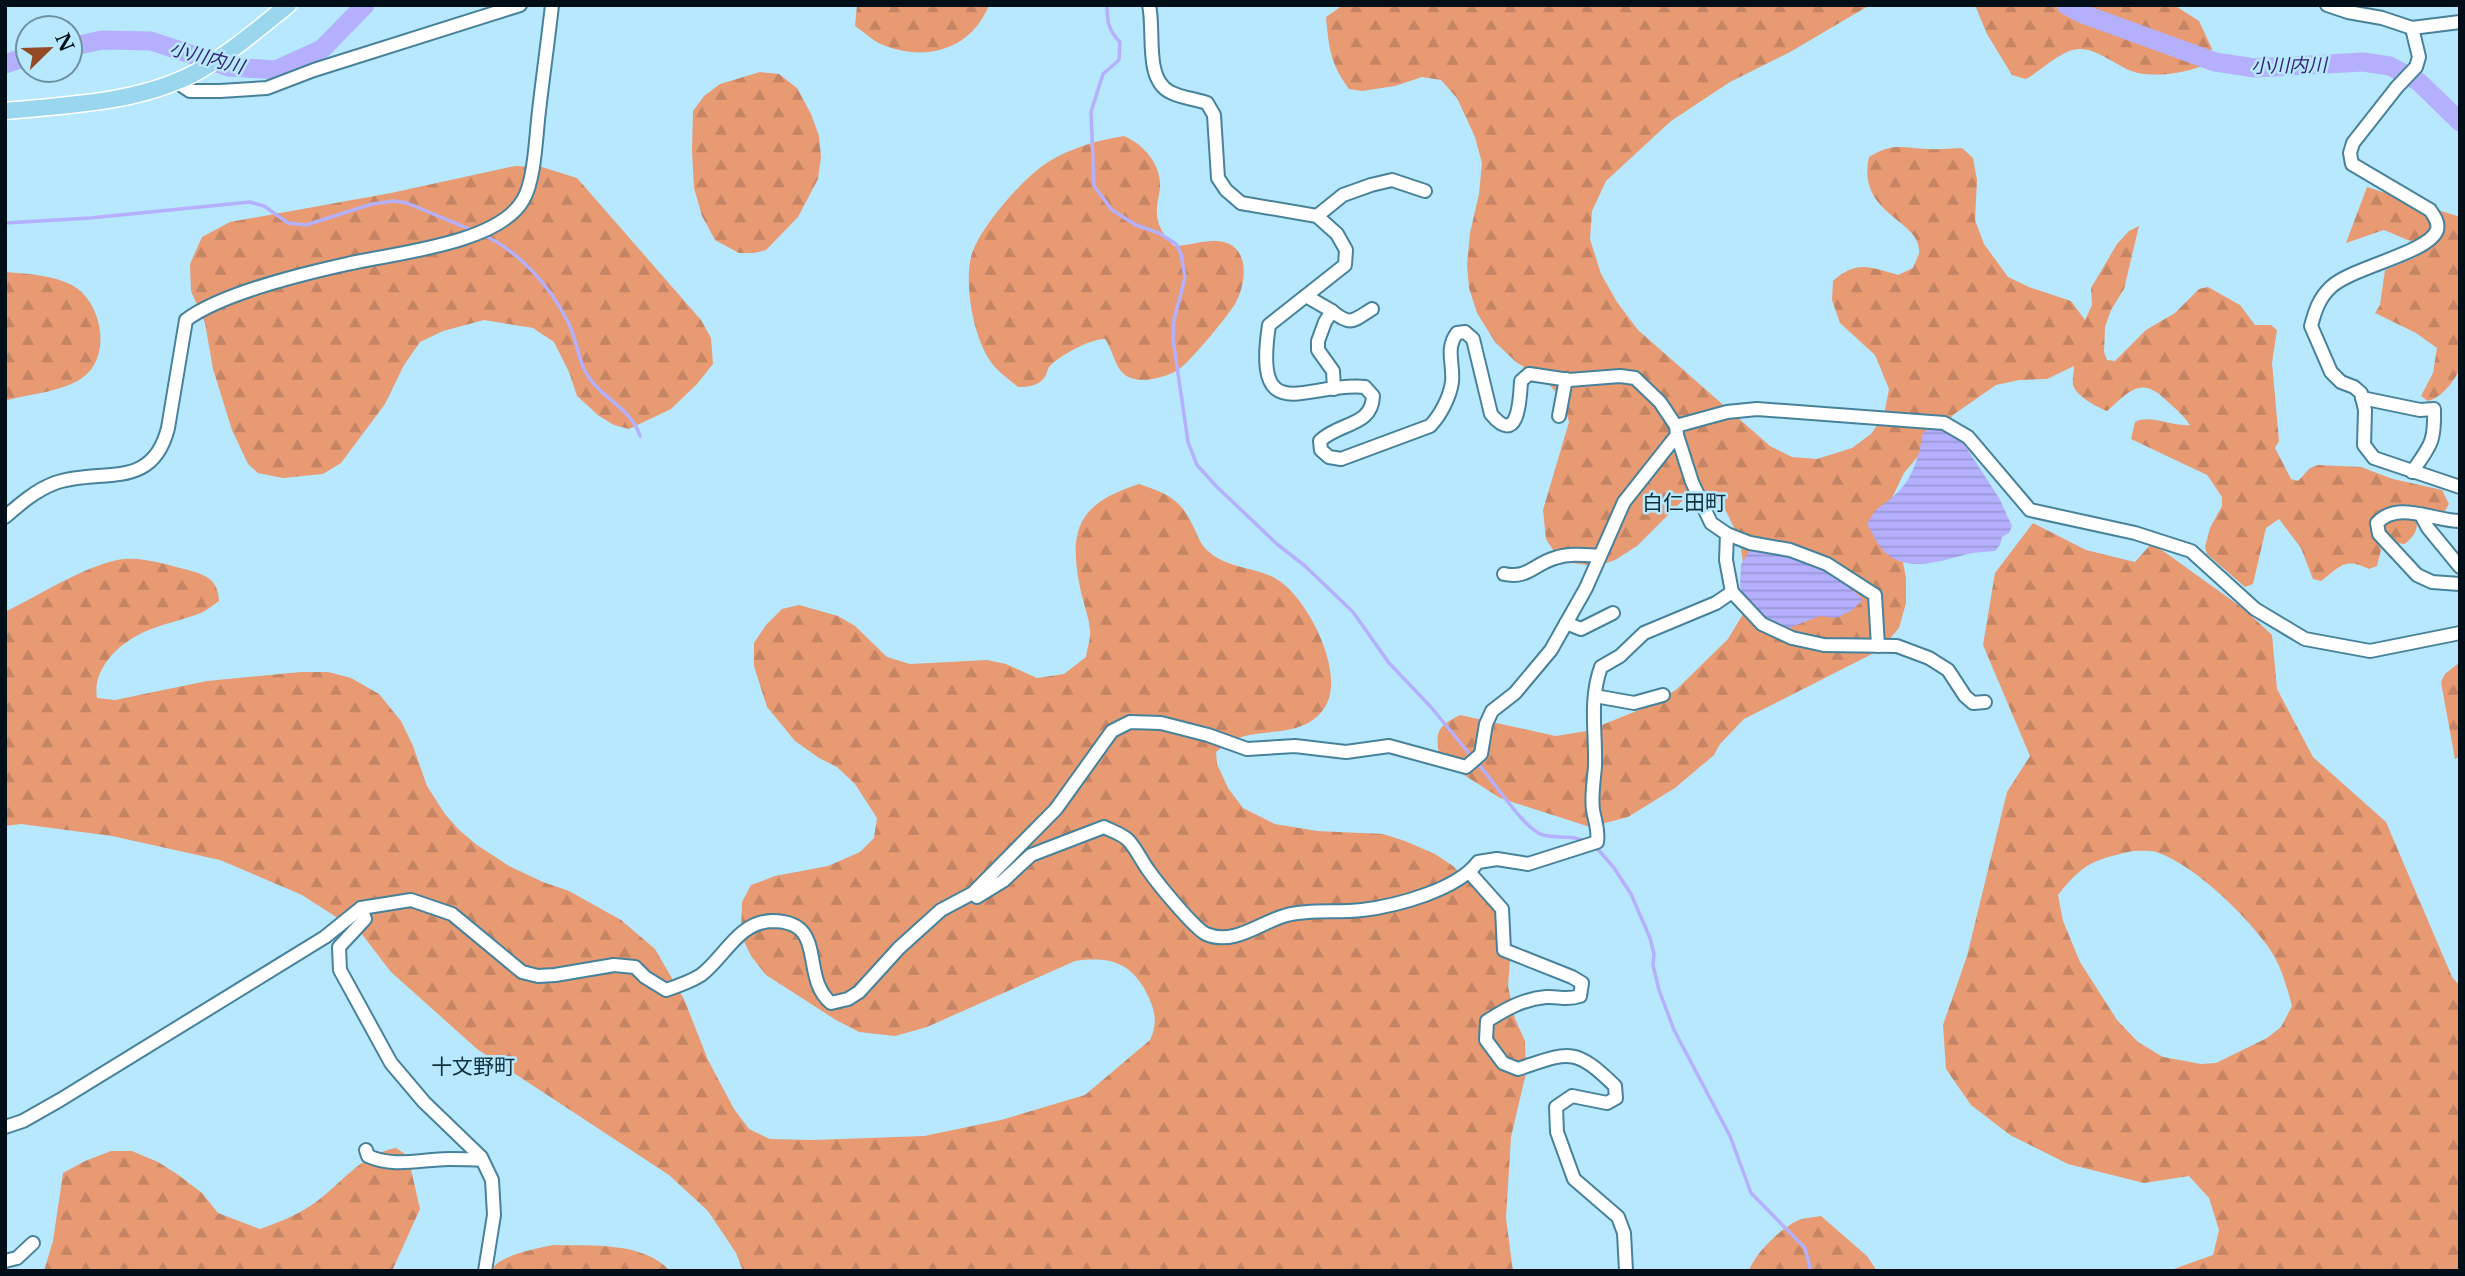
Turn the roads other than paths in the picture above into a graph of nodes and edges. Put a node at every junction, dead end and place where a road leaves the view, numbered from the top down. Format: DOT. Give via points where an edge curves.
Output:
graph roads {
  1 [pos="288,5"];
  2 [pos="520,5"];
  3 [pos="552,5"];
  4 [pos="1149,5"];
  5 [pos="2327,5"];
  6 [pos="2460,22"];
  7 [pos="2412,28"];
  8 [pos="175,81"];
  9 [pos="5,111"];
  10 [pos="1425,191"];
  11 [pos="1318,216"];
  12 [pos="1306,296"];
  13 [pos="1372,309"];
  14 [pos="1332,311"];
  15 [pos="1566,379"];
  16 [pos="1334,389"];
  17 [pos="2362,398"];
  18 [pos="1559,416"];
  19 [pos="1677,430"];
  20 [pos="2413,471"];
  21 [pos="2460,487"];
  22 [pos="2421,515"];
  23 [pos="5,517"];
  24 [pos="2460,521"];
  25 [pos="1727,534"];
  26 [pos="1600,556"];
  27 [pos="2460,567"];
  28 [pos="1504,574"];
  29 [pos="2460,584"];
  30 [pos="1732,592"];
  31 [pos="1613,613"];
  32 [pos="1566,623"];
  33 [pos="2459,635"];
  34 [pos="1878,646"];
  35 [pos="1663,695"];
  36 [pos="1595,696"];
  37 [pos="1985,702"];
  38 [pos="1469,873"];
  39 [pos="361,908"];
  40 [pos="941,910"];
  41 [pos="23,1121"];
  42 [pos="5,1127"];
  43 [pos="5,1136"];
  44 [pos="366,1150"];
  45 [pos="482,1160"];
  46 [pos="33,1243"];
  47 [pos="5,1261"];
  48 [pos="485,1271"];
  49 [pos="1626,1271"];
  1 -- 8 [label="main road" via="228,52"];
  2 -- 8 [label="street" via="267,88 190,91"];
  3 -- 23 [label="street" via="533,164 523,200 510,215 499,225 457,241 344,265 239,294 197,312 187,320 168,428 153,459 135,471 56,483 27,498"];
  4 -- 11 [label="street" via="1154,75 1171,93 1207,103 1214,115 1218,178 1226,190 1241,203"];
  5 -- 7 [label="street"];
  6 -- 7 [label="street"];
  7 -- 17 [label="street" via="2419,57 2416,67 2353,143 2350,153 2352,164 2430,210 2437,230 2421,246 2332,285 2319,301 2311,326 2331,372"];
  8 -- 9 [label="main road" via="133,96"];
  10 -- 11 [label="street" via="1392,180 1371,184 1343,195"];
  11 -- 12 [label="street" via="1346,250 1345,265"];
  12 -- 14 [label="street"];
  12 -- 16 [label="street" via="1269,325 1269,382 1291,395"];
  13 -- 14 [label="street" via="1351,321"];
  14 -- 16 [label="street" via="1318,350 1333,371"];
  15 -- 16 [label="street" via="1529,374 1521,381 1519,414 1513,422 1497,422 1491,414 1473,339 1465,332 1457,333 1450,350 1452,382 1438,418 1430,426 1341,459 1329,457 1321,450 1320,441 1329,432 1366,418 1373,396 1365,387"];
  15 -- 18 [label="street"];
  15 -- 19 [label="street" via="1635,378 1660,402"];
  17 -- 20 [label="street" via="2364,445 2374,458"];
  17 -- 20 [label="street" via="2434,409 2431,446"];
  19 -- 25 [label="street" via="1703,508 1711,523"];
  19 -- 26 [label="street" via="1624,502"];
  19 -- 33 [label="street" via="1727,412 1757,409 1944,423 1968,437 2029,510 2135,533 2191,551 2255,609 2305,639 2370,651"];
  20 -- 21 [label="street"];
  22 -- 24 [label="street"];
  22 -- 27 [label="street"];
  22 -- 29 [label="street" via="2394,511 2377,523 2379,534 2417,575 2432,582"];
  25 -- 30 [label="street"];
  25 -- 34 [label="street" via="1827,564 1875,595"];
  26 -- 28 [label="street" via="1554,558 1527,573"];
  26 -- 32 [label="street"];
  30 -- 34 [label="street" via="1762,624 1792,638 1824,645"];
  30 -- 36 [label="street" via="1644,633 1601,667"];
  31 -- 32 [label="street" via="1581,629"];
  32 -- 40 [label="street" via="1551,650 1515,693 1492,710 1481,754 1466,767 1389,746 1346,752 1295,746 1247,749 1161,723 1130,722 1112,731 1056,809 973,894"];
  34 -- 37 [label="street" via="1896,646 1929,658 1948,670 1973,703"];
  35 -- 36 [label="street" via="1634,703"];
  36 -- 38 [label="street" via="1592,808 1597,842 1528,864 1497,859 1478,862"];
  38 -- 40 [label="street" via="1420,897 1363,910 1287,915 1222,938 1204,933 1149,872 1128,840 1104,827 1031,855 1003,881 959,908"];
  38 -- 49 [label="street" via="1502,909 1504,950 1582,983 1580,996 1567,1000 1547,997 1516,1003 1487,1021 1486,1040 1503,1063 1518,1069 1563,1054 1583,1059 1615,1086 1616,1098 1607,1103 1572,1096 1556,1107 1555,1120 1574,1179 1618,1217 1624,1233"];
  39 -- 40 [label="street" via="411,900 452,914 522,972 538,976 614,965 635,967 666,990 703,974 747,928 767,921 788,921 806,936 822,996 831,1003 859,992"];
  39 -- 41 [label="street" via="325,937"];
  39 -- 45 [label="street" via="365,919 339,947 340,970 391,1063"];
  41 -- 42 [label="street"];
  41 -- 43 [label="street" via="19,1129"];
  44 -- 45 [label="street" via="376,1160 404,1163"];
  45 -- 48 [label="street" via="492,1180 494,1215"];
  46 -- 47 [label="street" via="17,1258"];
}
